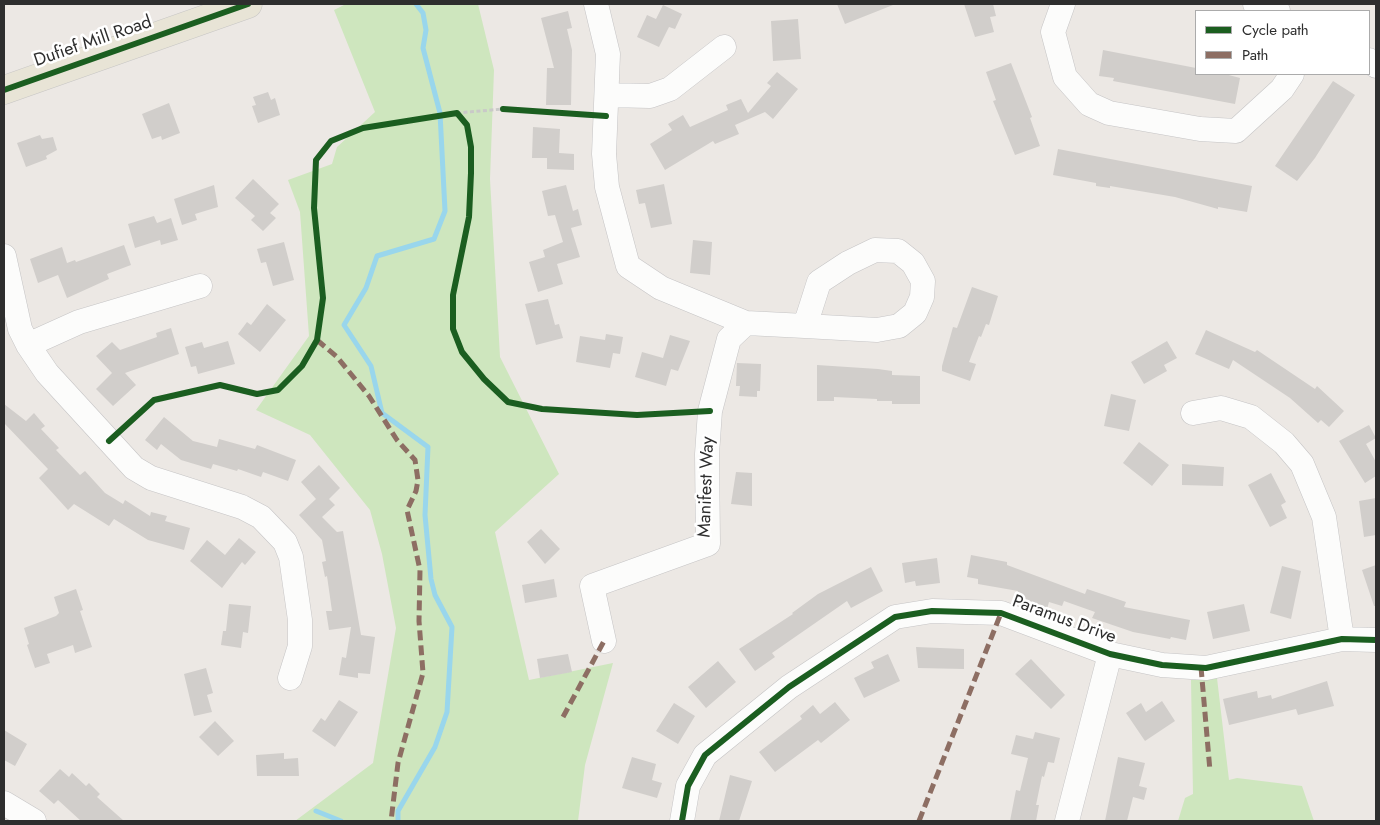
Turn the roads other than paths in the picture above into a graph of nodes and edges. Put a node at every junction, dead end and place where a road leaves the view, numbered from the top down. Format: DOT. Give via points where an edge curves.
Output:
graph roads {
  1 [pos="248,4"];
  2 [pos="596,4"];
  3 [pos="1063,4"];
  4 [pos="1255,4"];
  5 [pos="1275,10"];
  6 [pos="724,46"];
  7 [pos="1291,75"];
  8 [pos="4,90"];
  9 [pos="607,95"];
  10 [pos="5,266"];
  11 [pos="200,286"];
  12 [pos="746,323"];
  13 [pos="805,326"];
  14 [pos="28,345"];
  15 [pos="1193,413"];
  16 [pos="1342,640"];
  17 [pos="1376,640"];
  18 [pos="604,641"];
  19 [pos="1110,654"];
  20 [pos="290,678"];
  21 [pos="4,803"];
  22 [pos="34,821"];
  23 [pos="682,821"];
  24 [pos="1067,821"];
  1 -- 8 [label="main road, Dufief Mill Road"];
  2 -- 9 [label="street" via="608,54"];
  3 -- 7 [label="street" via="1053,32 1064,77 1089,104 1109,113 1200,130 1236,130 1282,89"];
  4 -- 5 [label="street"];
  6 -- 9 [label="street" via="670,89 650,96"];
  9 -- 12 [label="street" via="606,186 628,266 661,288"];
  10 -- 14 [label="street" via="20,329"];
  11 -- 14 [label="street" via="79,322"];
  12 -- 13 [label="street"];
  12 -- 18 [label="street, Manifest Way" via="729,339 710,411 708,544 592,586"];
  13 -- 13 [label="street" via="877,330 899,326 915,313 922,297 923,281 913,263 898,251 875,250 819,282"];
  14 -- 20 [label="street" via="47,373 134,468 151,478 242,507 261,517 285,542 291,557 300,620 300,646"];
  15 -- 16 [label="street" via="1221,408 1251,417 1284,442 1302,464 1324,517"];
  16 -- 17 [label="street, Paramus Drive"];
  16 -- 19 [label="street, Paramus Drive" via="1206,668 1162,665"];
  19 -- 23 [label="street, Paramus Drive" via="1001,613 932,611 895,617 789,687 705,755 688,786"];
  19 -- 24 [label="street, Paramus Drive"];
  21 -- 22 [label="street"];
}
